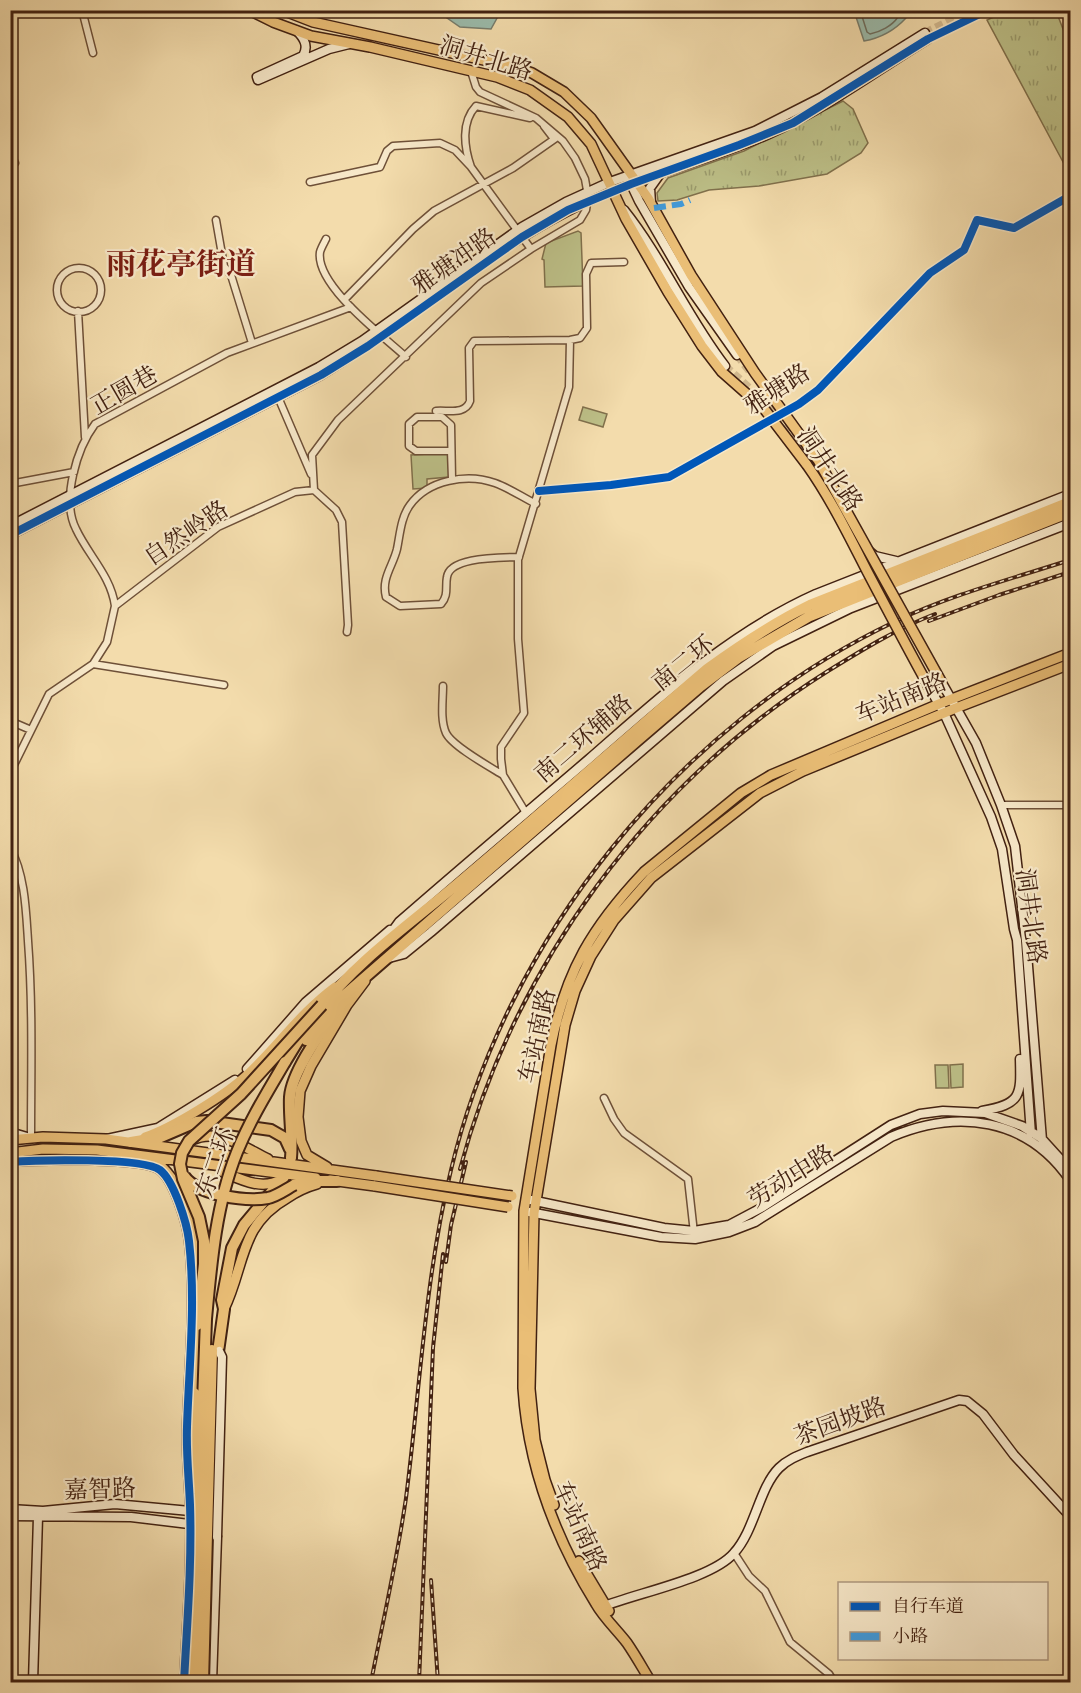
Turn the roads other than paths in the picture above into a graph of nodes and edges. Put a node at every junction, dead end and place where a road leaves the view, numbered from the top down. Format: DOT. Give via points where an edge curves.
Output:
graph roads {
  1 [pos="82,10"];
  2 [pos="249,10"];
  3 [pos="282,10"];
  4 [pos="297,31"];
  5 [pos="926,36"];
  6 [pos="356,44"];
  7 [pos="93,53"];
  8 [pos="471,71"];
  9 [pos="556,137"];
  10 [pos="10,153"];
  11 [pos="620,158"];
  12 [pos="15,163"];
  13 [pos="471,167"];
  14 [pos="658,170"];
  15 [pos="632,180"];
  16 [pos="310,182"];
  17 [pos="484,184"];
  18 [pos="612,187"];
  19 [pos="588,192"];
  20 [pos="1071,196"];
  21 [pos="587,202"];
  22 [pos="620,205"];
  23 [pos="652,206"];
  24 [pos="216,220"];
  25 [pos="520,234"];
  26 [pos="326,239"];
  27 [pos="531,249"];
  28 [pos="624,262"];
  29 [pos="344,300"];
  30 [pos="351,308"];
  31 [pos="78,311"];
  32 [pos="380,333"];
  33 [pos="570,340"];
  34 [pos="252,343"];
  35 [pos="737,355"];
  36 [pos="406,357"];
  37 [pos="725,366"];
  38 [pos="278,397"];
  39 [pos="436,411"];
  40 [pos="783,412"];
  41 [pos="771,419"];
  42 [pos="85,438"];
  43 [pos="451,450"];
  44 [pos="74,472"];
  45 [pos="312,476"];
  46 [pos="452,479"];
  47 [pos="10,484"];
  48 [pos="314,490"];
  49 [pos="540,491"];
  50 [pos="1071,494"];
  51 [pos="71,499"];
  52 [pos="1071,502"];
  53 [pos="536,504"];
  54 [pos="1071,512"];
  55 [pos="1071,523"];
  56 [pos="10,526"];
  57 [pos="10,535"];
  58 [pos="519,557"];
  59 [pos="896,561"];
  60 [pos="850,580"];
  61 [pos="115,606"];
  62 [pos="346,632"];
  63 [pos="1071,653"];
  64 [pos="93,664"];
  65 [pos="1071,664"];
  66 [pos="942,683"];
  67 [pos="224,685"];
  68 [pos="443,686"];
  69 [pos="929,687"];
  70 [pos="939,704"];
  71 [pos="953,704"];
  72 [pos="944,713"];
  73 [pos="10,724"];
  74 [pos="31,730"];
  75 [pos="10,773"];
  76 [pos="503,775"];
  77 [pos="1001,805"];
  78 [pos="1071,805"];
  79 [pos="526,813"];
  80 [pos="10,847"];
  81 [pos="399,922"];
  82 [pos="379,949"];
  83 [pos="388,958"];
  84 [pos="375,969"];
  85 [pos="344,980"];
  86 [pos="354,987"];
  87 [pos="322,1005"];
  88 [pos="1024,1047"];
  89 [pos="604,1098"];
  90 [pos="974,1112"];
  91 [pos="1031,1131"];
  92 [pos="10,1132"];
  93 [pos="31,1138"];
  94 [pos="1041,1138"];
  95 [pos="106,1139"];
  96 [pos="10,1140"];
  97 [pos="189,1141"];
  98 [pos="1032,1141"];
  99 [pos="131,1142"];
  100 [pos="1042,1149"];
  101 [pos="124,1152"];
  102 [pos="10,1153"];
  103 [pos="10,1162"];
  104 [pos="195,1163"];
  105 [pos="277,1163"];
  106 [pos="159,1169"];
  107 [pos="181,1170"];
  108 [pos="1071,1170"];
  109 [pos="335,1175"];
  110 [pos="284,1178"];
  111 [pos="1071,1180"];
  112 [pos="376,1181"];
  113 [pos="531,1200"];
  114 [pos="529,1212"];
  115 [pos="695,1235"];
  116 [pos="224,1309"];
  117 [pos="197,1325"];
  118 [pos="219,1351"];
  119 [pos="212,1380"];
  120 [pos="10,1509"];
  121 [pos="190,1511"];
  122 [pos="1071,1515"];
  123 [pos="10,1516"];
  124 [pos="38,1517"];
  125 [pos="194,1527"];
  126 [pos="734,1553"];
  127 [pos="602,1607"];
  128 [pos="33,1683"];
  129 [pos="184,1683"];
  130 [pos="193,1683"];
  131 [pos="203,1683"];
  132 [pos="213,1683"];
  133 [pos="651,1683"];
  134 [pos="657,1683"];
  135 [pos="834,1683"];
  1 -- 7 [label="street"];
  2 -- 4 [label="main road, 洞井北路"];
  3 -- 11 [label="main road, 洞井北路" via="314,22 497,62 532,74 580,106"];
  4 -- 6 [label="main road, 洞井北路"];
  4 -- 6 [label="street" via="305,42 303,56 257,77 258,80 329,49"];
  5 -- 14 [label="street, 雅塘冲路" via="789,115"];
  6 -- 8 [label="main road, 洞井北路"];
  8 -- 9 [label="street" via="480,92 536,118"];
  8 -- 18 [label="main road, 洞井北路" via="530,90 553,106 581,130"];
  9 -- 13 [label="street" via="534,119 476,106 469,114 466,129 465,150"];
  9 -- 17 [label="street"];
  9 -- 19 [label="street" via="575,158"];
  10 -- 12 [label="street"];
  11 -- 14 [label="street" via="636,167"];
  11 -- 15 [label="main road, 洞井北路"];
  13 -- 16 [label="street" via="455,150 440,143 393,146 380,168"];
  13 -- 17 [label="street"];
  14 -- 15 [label="street, 雅塘冲路"];
  14 -- 23 [label="street" via="649,194"];
  15 -- 18 [label="street, 雅塘冲路"];
  15 -- 23 [label="main road, 洞井北路"];
  15 -- 35 [label="street" via="639,201 689,287"];
  17 -- 25 [label="street"];
  17 -- 29 [label="street" via="434,211"];
  18 -- 19 [label="street, 雅塘冲路"];
  18 -- 21 [label="street, 雅塘冲路"];
  18 -- 22 [label="main road, 洞井北路"];
  19 -- 21 [label="street"];
  19 -- 25 [label="street, 雅塘冲路" via="566,202"];
  20 -- 40 [label="street, 雅塘路" via="1014,228 977,220 964,250 930,273 818,390"];
  21 -- 25 [label="street, 雅塘冲路"];
  21 -- 27 [label="street" via="580,220"];
  22 -- 37 [label="street" via="640,230"];
  22 -- 41 [label="main road, 洞井北路" via="702,346 722,372"];
  23 -- 40 [label="main road, 洞井北路" via="703,295"];
  24 -- 34 [label="street" via="224,266 231,275"];
  25 -- 27 [label="street"];
  25 -- 32 [label="street, 雅塘冲路"];
  26 -- 29 [label="street" via="320,252 322,266 327,280"];
  27 -- 36 [label="street" via="481,283"];
  28 -- 33 [label="street" via="591,262 586,274 586,328 579,338"];
  29 -- 30 [label="street"];
  30 -- 32 [label="street"];
  30 -- 34 [label="street, 正圆巷"];
  31 -- 31 [label="street" via="94,307 101,297 101,284 95,273 83,268 71,269 61,277 57,289 60,301 69,310"];
  31 -- 42 [label="street"];
  32 -- 36 [label="street"];
  32 -- 38 [label="street, 雅塘冲路" via="330,370"];
  32 -- 51 [label="street, 雅塘冲路"];
  33 -- 39 [label="street" via="474,341 469,348 468,407"];
  33 -- 49 [label="street" via="569,387"];
  34 -- 42 [label="street, 正圆巷" via="95,424"];
  36 -- 45 [label="street" via="338,420 312,455"];
  38 -- 45 [label="street"];
  38 -- 51 [label="street, 雅塘冲路"];
  40 -- 41 [label="street, 雅塘路"];
  40 -- 66 [label="main road, 洞井北路, bridge" via="818,460"];
  41 -- 49 [label="street, 雅塘路" via="669,477"];
  41 -- 69 [label="main road, 洞井北路, bridge" via="820,483 852,537"];
  42 -- 44 [label="street, 正圆巷"];
  43 -- 43 [label="street" via="451,425 442,417 417,417 409,424 409,446 416,451"];
  43 -- 46 [label="street"];
  44 -- 47 [label="street"];
  44 -- 51 [label="street, 正圆巷"];
  45 -- 48 [label="street"];
  46 -- 53 [label="street" via="493,482"];
  46 -- 58 [label="street" via="423,492 410,506 385,579 386,597 400,606 441,604 447,594 451,567 463,562"];
  48 -- 61 [label="street, 自然岭路" via="295,492 218,527"];
  48 -- 62 [label="street" via="336,510 342,522"];
  49 -- 53 [label="street"];
  50 -- 59 [label="street, 南二环辅路"];
  51 -- 56 [label="street, 雅塘冲路"];
  51 -- 57 [label="street, 雅塘冲路"];
  51 -- 61 [label="street, 正圆巷" via="74,527 113,590"];
  52 -- 82 [label="highway, 南二环" via="810,605 740,644"];
  53 -- 58 [label="street"];
  54 -- 83 [label="highway, 南二环" via="810,616 738,658"];
  55 -- 83 [label="street, 南二环辅路" via="851,608 773,646 723,681 404,954"];
  58 -- 76 [label="street" via="518,639 524,714 501,747"];
  59 -- 60 [label="street, 南二环辅路"];
  59 -- 60 [label="street" via="870,553 832,495 861,563"];
  60 -- 79 [label="street, 南二环辅路" via="794,604 735,639"];
  61 -- 64 [label="street" via="107,642"];
  63 -- 71 [label="main road, 车站南路"];
  64 -- 67 [label="street"];
  64 -- 74 [label="street" via="49,694"];
  65 -- 71 [label="main road, 车站南路"];
  66 -- 71 [label="street, 洞井北路"];
  68 -- 76 [label="street" via="446,734"];
  69 -- 70 [label="street, 洞井北路"];
  70 -- 71 [label="main road, 车站南路"];
  70 -- 72 [label="street, 洞井北路"];
  70 -- 113 [label="main road, 车站南路" via="755,783 644,872 609,910 583,950 556,1022 532,1161"];
  71 -- 72 [label="main road, 车站南路"];
  71 -- 77 [label="street, 洞井北路" via="976,743"];
  72 -- 88 [label="street, 洞井北路" via="1002,849 1017,940"];
  72 -- 113 [label="main road, 车站南路" via="803,771 760,793 651,878 614,920 575,991 565,1025 543,1163"];
  73 -- 74 [label="street"];
  74 -- 75 [label="street"];
  76 -- 79 [label="street"];
  77 -- 78 [label="street"];
  77 -- 94 [label="street, 洞井北路" via="1015,846 1024,914"];
  79 -- 81 [label="street, 南二环辅路"];
  80 -- 93 [label="street" via="25,898 32,994"];
  81 -- 82 [label="street, 南二环辅路"];
  81 -- 95 [label="street" via="306,1002 233,1082 158,1128"];
  82 -- 85 [label="highway, 东二环"];
  83 -- 84 [label="highway, 东二环"];
  84 -- 86 [label="highway, 东二环"];
  84 -- 109 [label="main road" via="347,1005 302,1082 299,1134 307,1155"];
  85 -- 87 [label="highway, 东二环"];
  85 -- 99 [label="main road" via="308,1009 233,1087 160,1131"];
  86 -- 99 [label="highway" via="321,1032 294,1080 290,1098 291,1158 289,1145 279,1133 225,1122 196,1122 161,1137"];
  86 -- 119 [label="highway, 东二环, bridge" via="328,1010 306,1040 257,1124 238,1168 216,1282"];
  87 -- 97 [label="highway, bridge" via="241,1094"];
  87 -- 125 [label="highway, 东二环, bridge" via="250,1124 222,1202 206,1319"];
  88 -- 90 [label="street" via="1017,1096 1006,1105"];
  88 -- 91 [label="street, 洞井北路"];
  89 -- 115 [label="street" via="624,1133 688,1179"];
  90 -- 91 [label="street, 劳动中路"];
  90 -- 115 [label="street, 劳动中路" via="933,1112 891,1125 749,1215"];
  91 -- 94 [label="street, 劳动中路"];
  91 -- 98 [label="street, 洞井北路"];
  92 -- 93 [label="street"];
  93 -- 95 [label="main road"];
  93 -- 96 [label="main road"];
  94 -- 100 [label="street, 洞井北路"];
  94 -- 108 [label="street, 劳动中路"];
  95 -- 99 [label="main road"];
  97 -- 105 [label="main road, bridge" via="217,1136"];
  97 -- 107 [label="highway, bridge" via="182,1153"];
  98 -- 100 [label="street, 劳动中路"];
  98 -- 115 [label="street, 劳动中路" via="972,1121 915,1128 880,1143 755,1222 729,1232"];
  99 -- 105 [label="main road"];
  100 -- 111 [label="street, 劳动中路"];
  101 -- 102 [label="main road" via="69,1148"];
  101 -- 104 [label="main road"];
  101 -- 106 [label="street"];
  101 -- 117 [label="main road, bridge" via="155,1161 180,1194 196,1246"];
  103 -- 106 [label="street" via="82,1160 135,1163"];
  104 -- 109 [label="main road"];
  104 -- 110 [label="main road" via="251,1183 265,1185"];
  105 -- 109 [label="main road"];
  106 -- 121 [label="street" via="170,1184 189,1241"];
  107 -- 109 [label="highway, bridge" via="192,1185 219,1194 266,1198 294,1185"];
  107 -- 117 [label="highway, bridge" via="204,1241"];
  109 -- 112 [label="main road"];
  109 -- 116 [label="main road" via="281,1201 255,1226"];
  110 -- 116 [label="highway" via="244,1226 232,1248 222,1300"];
  112 -- 113 [label="main road, 劳动中路, bridge"];
  112 -- 114 [label="main road, 劳动中路, bridge"];
  113 -- 114 [label="main road, 车站南路"];
  113 -- 115 [label="street, 劳动中路"];
  114 -- 115 [label="street, 劳动中路" via="661,1237"];
  114 -- 127 [label="main road, 车站南路" via="530,1389 535,1440 552,1500"];
  116 -- 118 [label="highway"];
  117 -- 125 [label="highway, bridge"];
  118 -- 119 [label="highway, bridge"];
  118 -- 132 [label="street, bridge" via="222,1357"];
  119 -- 131 [label="highway, 东二环, bridge"];
  120 -- 121 [label="street, 嘉智路" via="43,1511 115,1504"];
  121 -- 125 [label="street"];
  122 -- 126 [label="street, 茶园坡路" via="1014,1455 983,1414 967,1401 959,1400 791,1459 773,1475"];
  123 -- 124 [label="street, 嘉智路"];
  124 -- 125 [label="street, 嘉智路" via="132,1517"];
  124 -- 128 [label="street"];
  125 -- 129 [label="street"];
  125 -- 130 [label="highway, 东二环, bridge"];
  126 -- 127 [label="street, 茶园坡路" via="714,1569"];
  126 -- 135 [label="street" via="765,1591 790,1642 829,1674"];
  127 -- 133 [label="main road, 车站南路"];
  127 -- 134 [label="main road, 车站南路" via="644,1658"];
}
